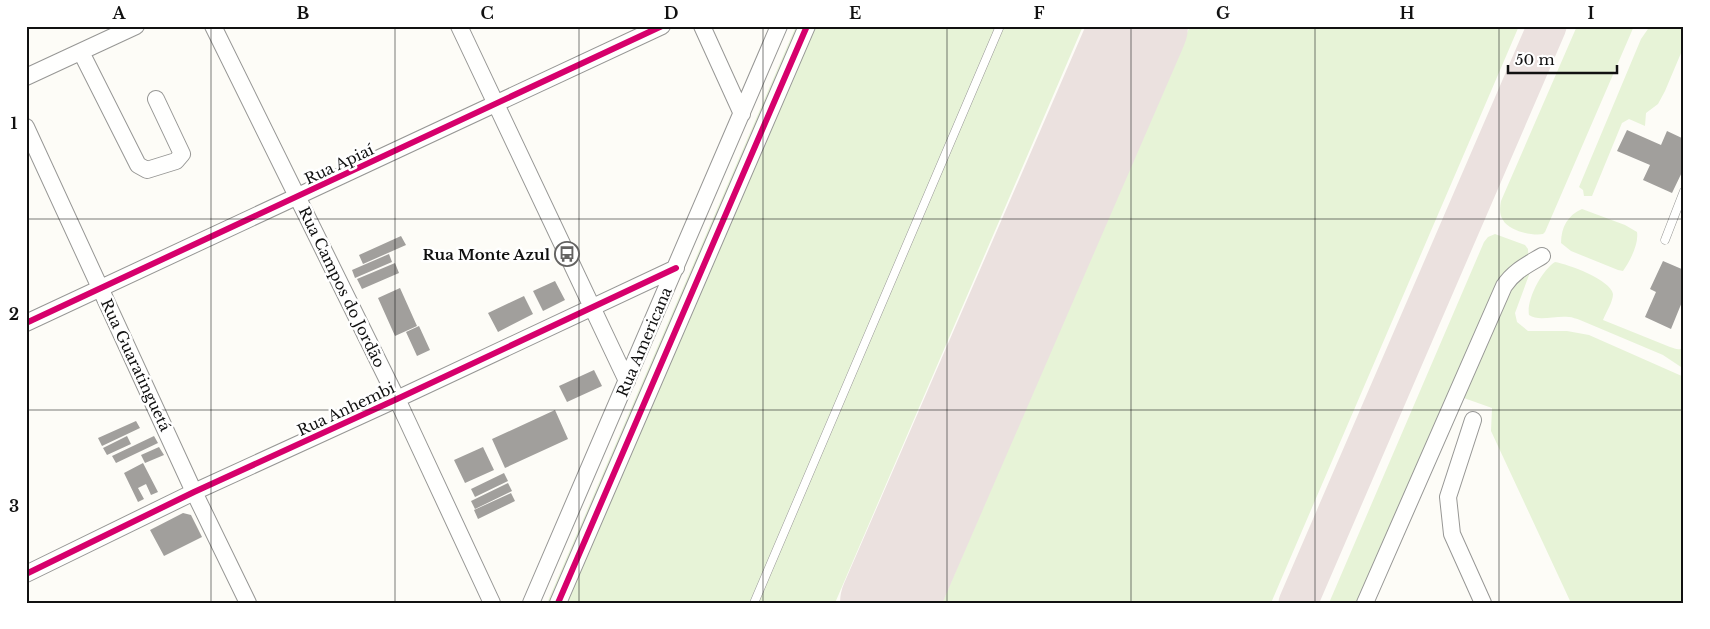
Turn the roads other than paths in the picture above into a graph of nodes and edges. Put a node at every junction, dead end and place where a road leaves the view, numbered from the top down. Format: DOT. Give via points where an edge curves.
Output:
graph roads {
  1 [pos="136,26"];
  2 [pos="213,26"];
  3 [pos="458,26"];
  4 [pos="662,26"];
  5 [pos="702,26"];
  6 [pos="779,26"];
  7 [pos="807,26"];
  8 [pos="1000,26"];
  9 [pos="81,52"];
  10 [pos="26,77"];
  11 [pos="156,99"];
  12 [pos="495,105"];
  13 [pos="742,114"];
  14 [pos="26,127"];
  15 [pos="1684,191"];
  16 [pos="297,197"];
  17 [pos="1665,240"];
  18 [pos="1542,256"];
  19 [pos="676,268"];
  20 [pos="101,288"];
  21 [pos="592,307"];
  22 [pos="26,323"];
  23 [pos="627,381"];
  24 [pos="397,399"];
  25 [pos="1473,420"];
  26 [pos="194,492"];
  27 [pos="26,574"];
  28 [pos="491,602"];
  29 [pos="248,603"];
  30 [pos="531,603"];
  31 [pos="558,603"];
  32 [pos="754,603"];
  33 [pos="1365,603"];
  34 [pos="1483,603"];
  1 -- 9 [label="street"];
  2 -- 16 [label="street, Rua Campos do Jordão"];
  3 -- 12 [label="street"];
  4 -- 12 [label="street, Rua Apiaí"];
  5 -- 13 [label="street"];
  6 -- 13 [label="street, Rua Americana"];
  7 -- 31 [label="street"];
  8 -- 32 [label="lane"];
  9 -- 10 [label="street"];
  9 -- 11 [label="street" via="138,164 147,170 176,161 182,154"];
  12 -- 16 [label="street, Rua Apiaí"];
  12 -- 21 [label="street"];
  13 -- 19 [label="street, Rua Americana"];
  14 -- 20 [label="street, Rua Guaratinguetá"];
  15 -- 17 [label="lane"];
  16 -- 20 [label="street, Rua Apiaí"];
  16 -- 24 [label="street, Rua Campos do Jordão"];
  18 -- 33 [label="street" via="1520,268 1504,286"];
  19 -- 21 [label="street, Rua Anhembi"];
  19 -- 23 [label="street, Rua Americana"];
  20 -- 22 [label="street, Rua Apiaí"];
  20 -- 26 [label="street, Rua Guaratinguetá"];
  21 -- 23 [label="street"];
  21 -- 24 [label="street, Rua Anhembi"];
  23 -- 30 [label="street, Rua Americana"];
  24 -- 26 [label="street, Rua Anhembi"];
  24 -- 28 [label="street, Rua Campos do Jordão"];
  25 -- 34 [label="street" via="1448,496 1452,534"];
  26 -- 27 [label="street, Rua Anhembi"];
  26 -- 29 [label="street, Rua Guaratinguetá"];
}
